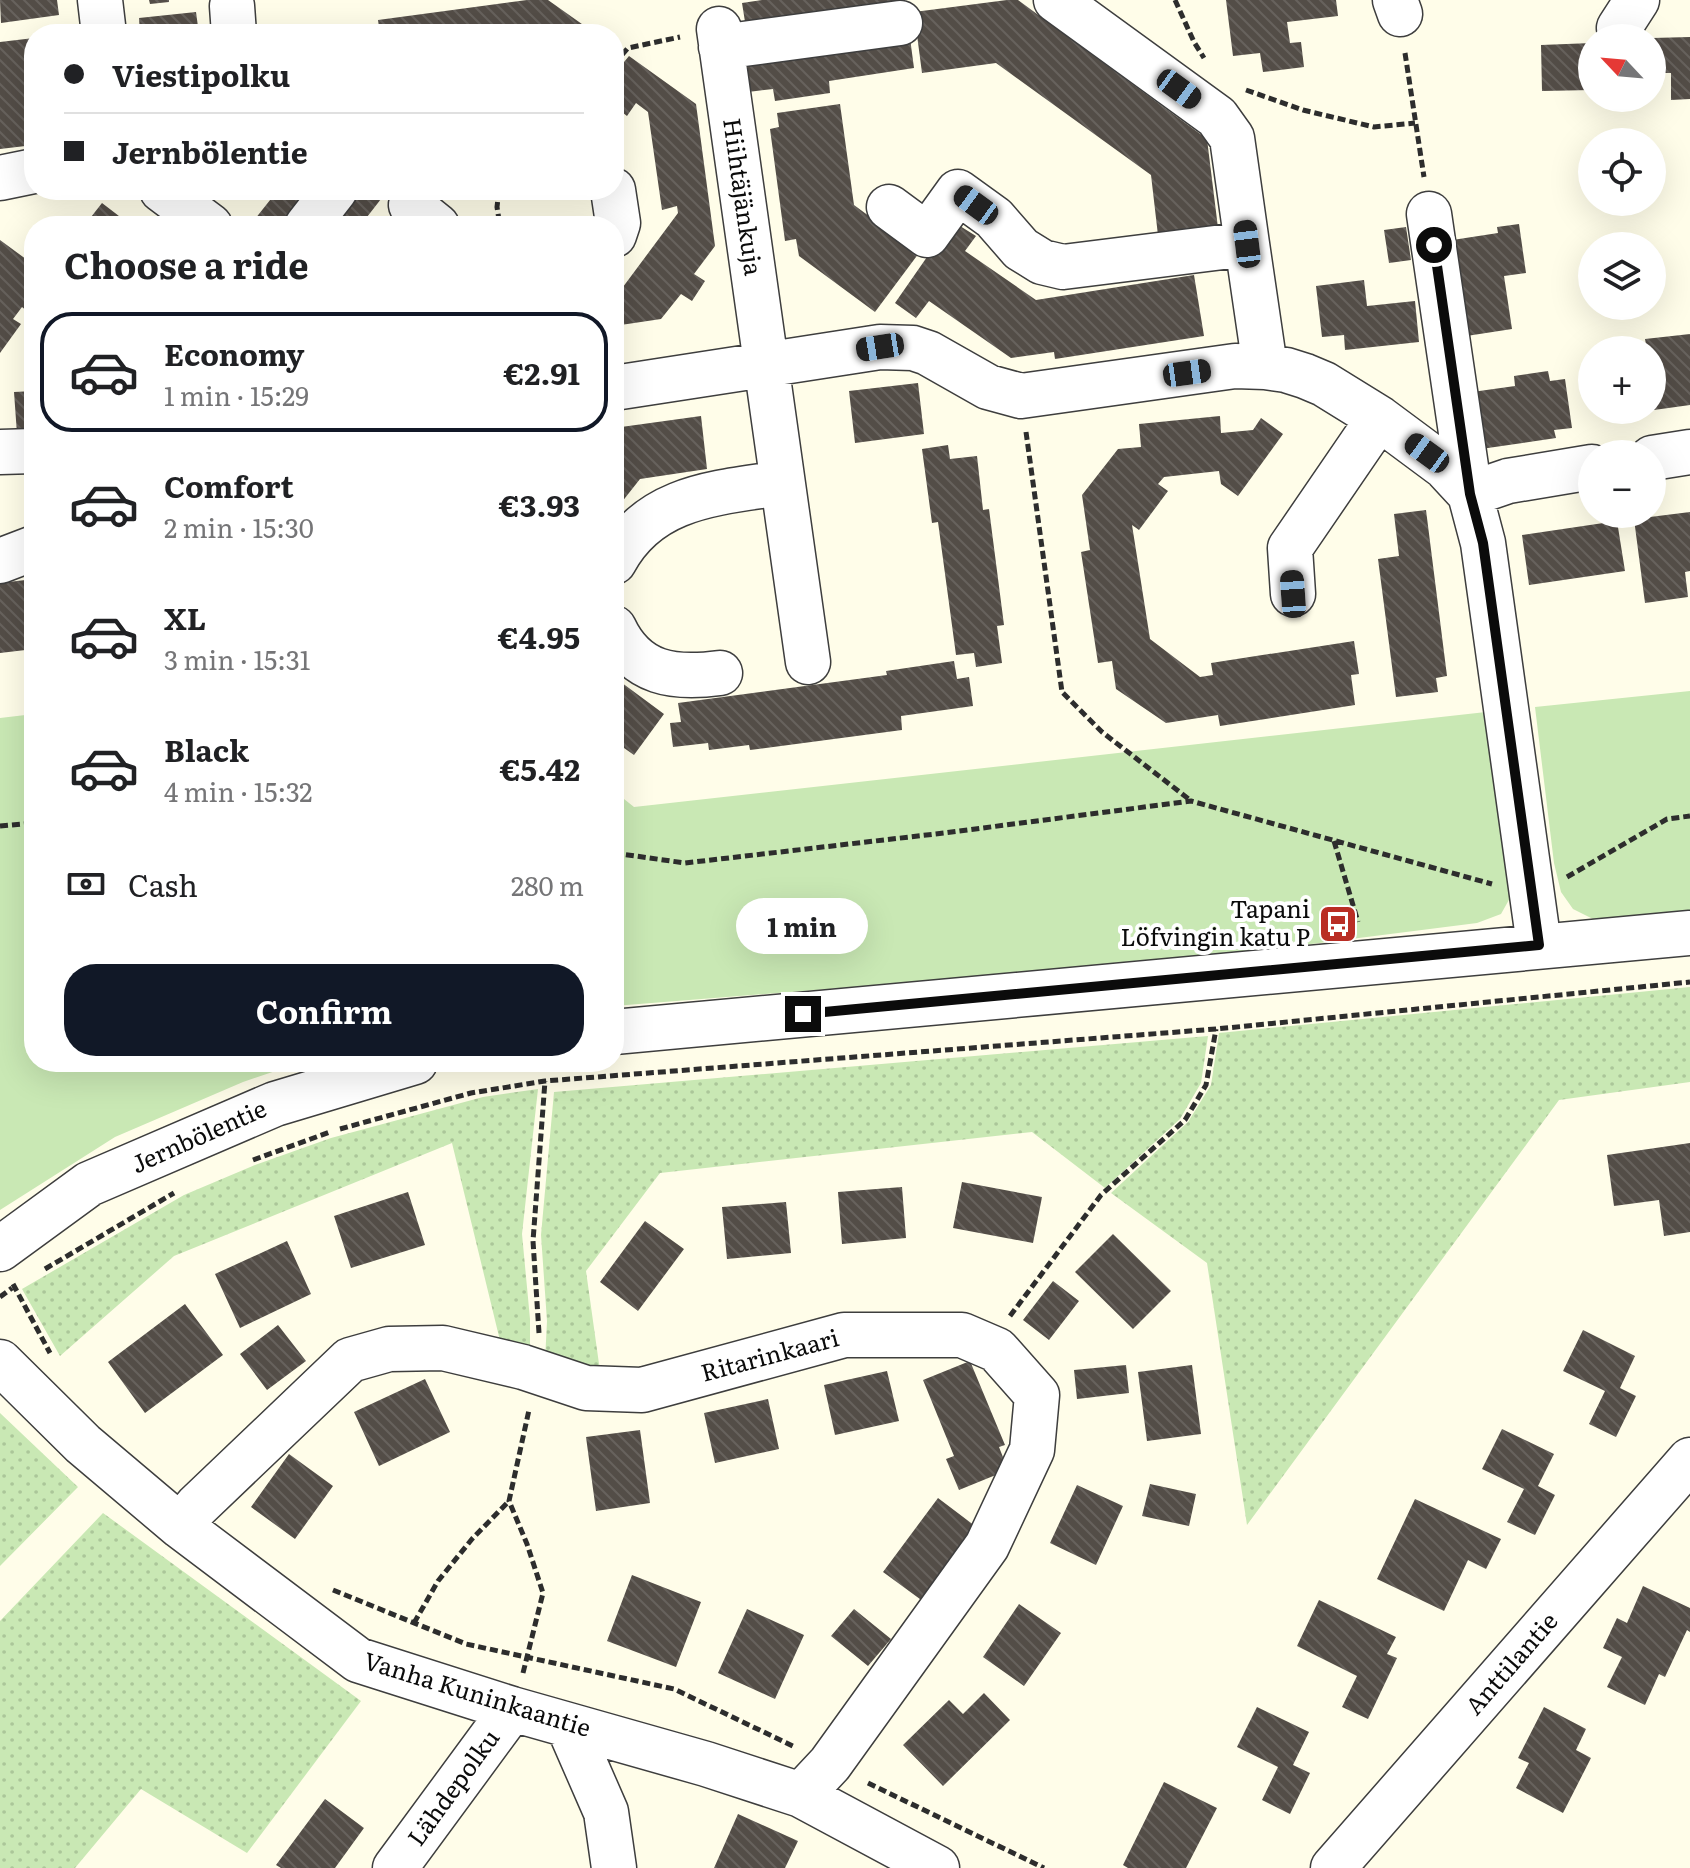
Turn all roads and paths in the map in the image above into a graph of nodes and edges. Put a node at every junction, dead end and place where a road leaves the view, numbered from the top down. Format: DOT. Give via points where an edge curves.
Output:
graph roads {
  1 [pos="100,0"];
  2 [pos="1056,0"];
  3 [pos="1175,0"];
  4 [pos="1397,7"];
  5 [pos="900,23"];
  6 [pos="103,24"];
  7 [pos="720,38"];
  8 [pos="624,53"];
  9 [pos="1205,60"];
  10 [pos="1241,87"];
  11 [pos="1415,123"];
  12 [pos="24,173"];
  13 [pos="0,178"];
  14 [pos="175,200"];
  15 [pos="327,200"];
  16 [pos="889,207"];
  17 [pos="1429,214"];
  18 [pos="197,216"];
  19 [pos="315,216"];
  20 [pos="1247,244"];
  21 [pos="766,364"];
  22 [pos="1265,367"];
  23 [pos="624,386"];
  24 [pos="1021,396"];
  25 [pos="1379,418"];
  26 [pos="24,451"];
  27 [pos="0,452"];
  28 [pos="1690,452"];
  29 [pos="1666,456"];
  30 [pos="1578,469"];
  31 [pos="782,483"];
  32 [pos="1470,494"];
  33 [pos="624,546"];
  34 [pos="24,552"];
  35 [pos="0,561"];
  36 [pos="1293,594"];
  37 [pos="624,644"];
  38 [pos="808,662"];
  39 [pos="720,673"];
  40 [pos="1191,801"];
  41 [pos="1690,816"];
  42 [pos="24,824"];
  43 [pos="0,826"];
  44 [pos="1334,840"];
  45 [pos="624,854"];
  46 [pos="1532,889"];
  47 [pos="1358,922"];
  48 [pos="1690,933"];
  49 [pos="1539,945"];
  50 [pos="1690,982"];
  51 [pos="1216,1029"];
  52 [pos="624,1031"];
  53 [pos="382,1072"];
  54 [pos="240,1165"];
  55 [pos="182,1189"];
  56 [pos="0,1249"];
  57 [pos="40,1272"];
  58 [pos="0,1297"];
  59 [pos="997,1350"];
  60 [pos="50,1353"];
  61 [pos="0,1362"];
  62 [pos="1690,1460"];
  63 [pos="509,1501"];
  64 [pos="180,1526"];
  65 [pos="327,1587"];
  66 [pos="414,1623"];
  67 [pos="512,1709"];
  68 [pos="568,1725"];
  69 [pos="816,1779"];
  70 [pos="395,1868"];
  71 [pos="614,1868"];
  72 [pos="937,1868"];
  73 [pos="1044,1868"];
  74 [pos="1333,1868"];
  1 -- 6 [label="street"];
  2 -- 20 [label="street" via="1226,128 1236,155"];
  3 -- 9 [label="path"];
  4 -- 11 [label="path"];
  5 -- 7 [label="street"];
  7 -- 8 [label="path"];
  7 -- 21 [label="street, Hiihtäjänkuja"];
  10 -- 11 [label="path" via="1303,110 1374,127"];
  11 -- 17 [label="path"];
  12 -- 13 [label="street"];
  14 -- 18 [label="street"];
  15 -- 19 [label="street"];
  16 -- 20 [label="street" via="927,235 958,192 994,218 1021,249 1063,267"];
  17 -- 32 [label="street"];
  20 -- 22 [label="street"];
  21 -- 23 [label="street"];
  21 -- 24 [label="street" via="880,347 913,348 988,387"];
  21 -- 31 [label="street, Hiihtäjänkuja"];
  22 -- 24 [label="street" via="1235,366"];
  22 -- 25 [label="street" via="1324,384"];
  24 -- 40 [label="path" via="1062,692 1102,732"];
  25 -- 32 [label="street" via="1445,467"];
  25 -- 36 [label="street" via="1290,548"];
  26 -- 27 [label="street"];
  28 -- 29 [label="street"];
  30 -- 32 [label="street" via="1508,481"];
  31 -- 33 [label="street" via="707,495 668,508"];
  31 -- 38 [label="street, Hiihtäjänkuja"];
  32 -- 46 [label="street" via="1483,543"];
  34 -- 35 [label="street"];
  37 -- 39 [label="street" via="639,661 674,676"];
  40 -- 44 [label="path"];
  40 -- 45 [label="path" via="685,863"];
  41 -- 46 [label="path" via="1667,819 1557,883"];
  42 -- 43 [label="path"];
  44 -- 46 [label="path" via="1512,890"];
  44 -- 47 [label="path"];
  46 -- 49 [label="street"];
  48 -- 49 [label="street"];
  49 -- 52 [label="street"];
  50 -- 51 [label="path"];
  51 -- 54 [label="path" via="545,1081 457,1097 330,1132"];
  51 -- 59 [label="path" via="1206,1085 1185,1120 1101,1195 1011,1313"];
  53 -- 56 [label="street, Jernbölentie" via="275,1104 89,1184"];
  55 -- 57 [label="path"];
  58 -- 60 [label="path" via="14,1287"];
  59 -- 64 [label="street, Ritarinkaari" via="962,1335 844,1335 642,1390 586,1388 443,1348 389,1349 350,1360"];
  59 -- 69 [label="street, Ritarinkaari" via="1037,1395 1032,1450 987,1546"];
  61 -- 64 [label="street, Vanha Kuninkaantie" via="83,1444"];
  62 -- 74 [label="street, Anttilantie"];
  63 -- 66 [label="path" via="438,1581"];
  64 -- 67 [label="street, Vanha Kuninkaantie" via="358,1660"];
  65 -- 66 [label="path"];
  66 -- 69 [label="path" via="466,1644 674,1689"];
  67 -- 68 [label="street, Vanha Kuninkaantie"];
  67 -- 70 [label="street, Lähdepolku"];
  68 -- 69 [label="street, Vanha Kuninkaantie" via="706,1764"];
  68 -- 71 [label="street" via="606,1812"];
  69 -- 72 [label="street, Vanha Kuninkaantie"];
  69 -- 73 [label="path"];
}
